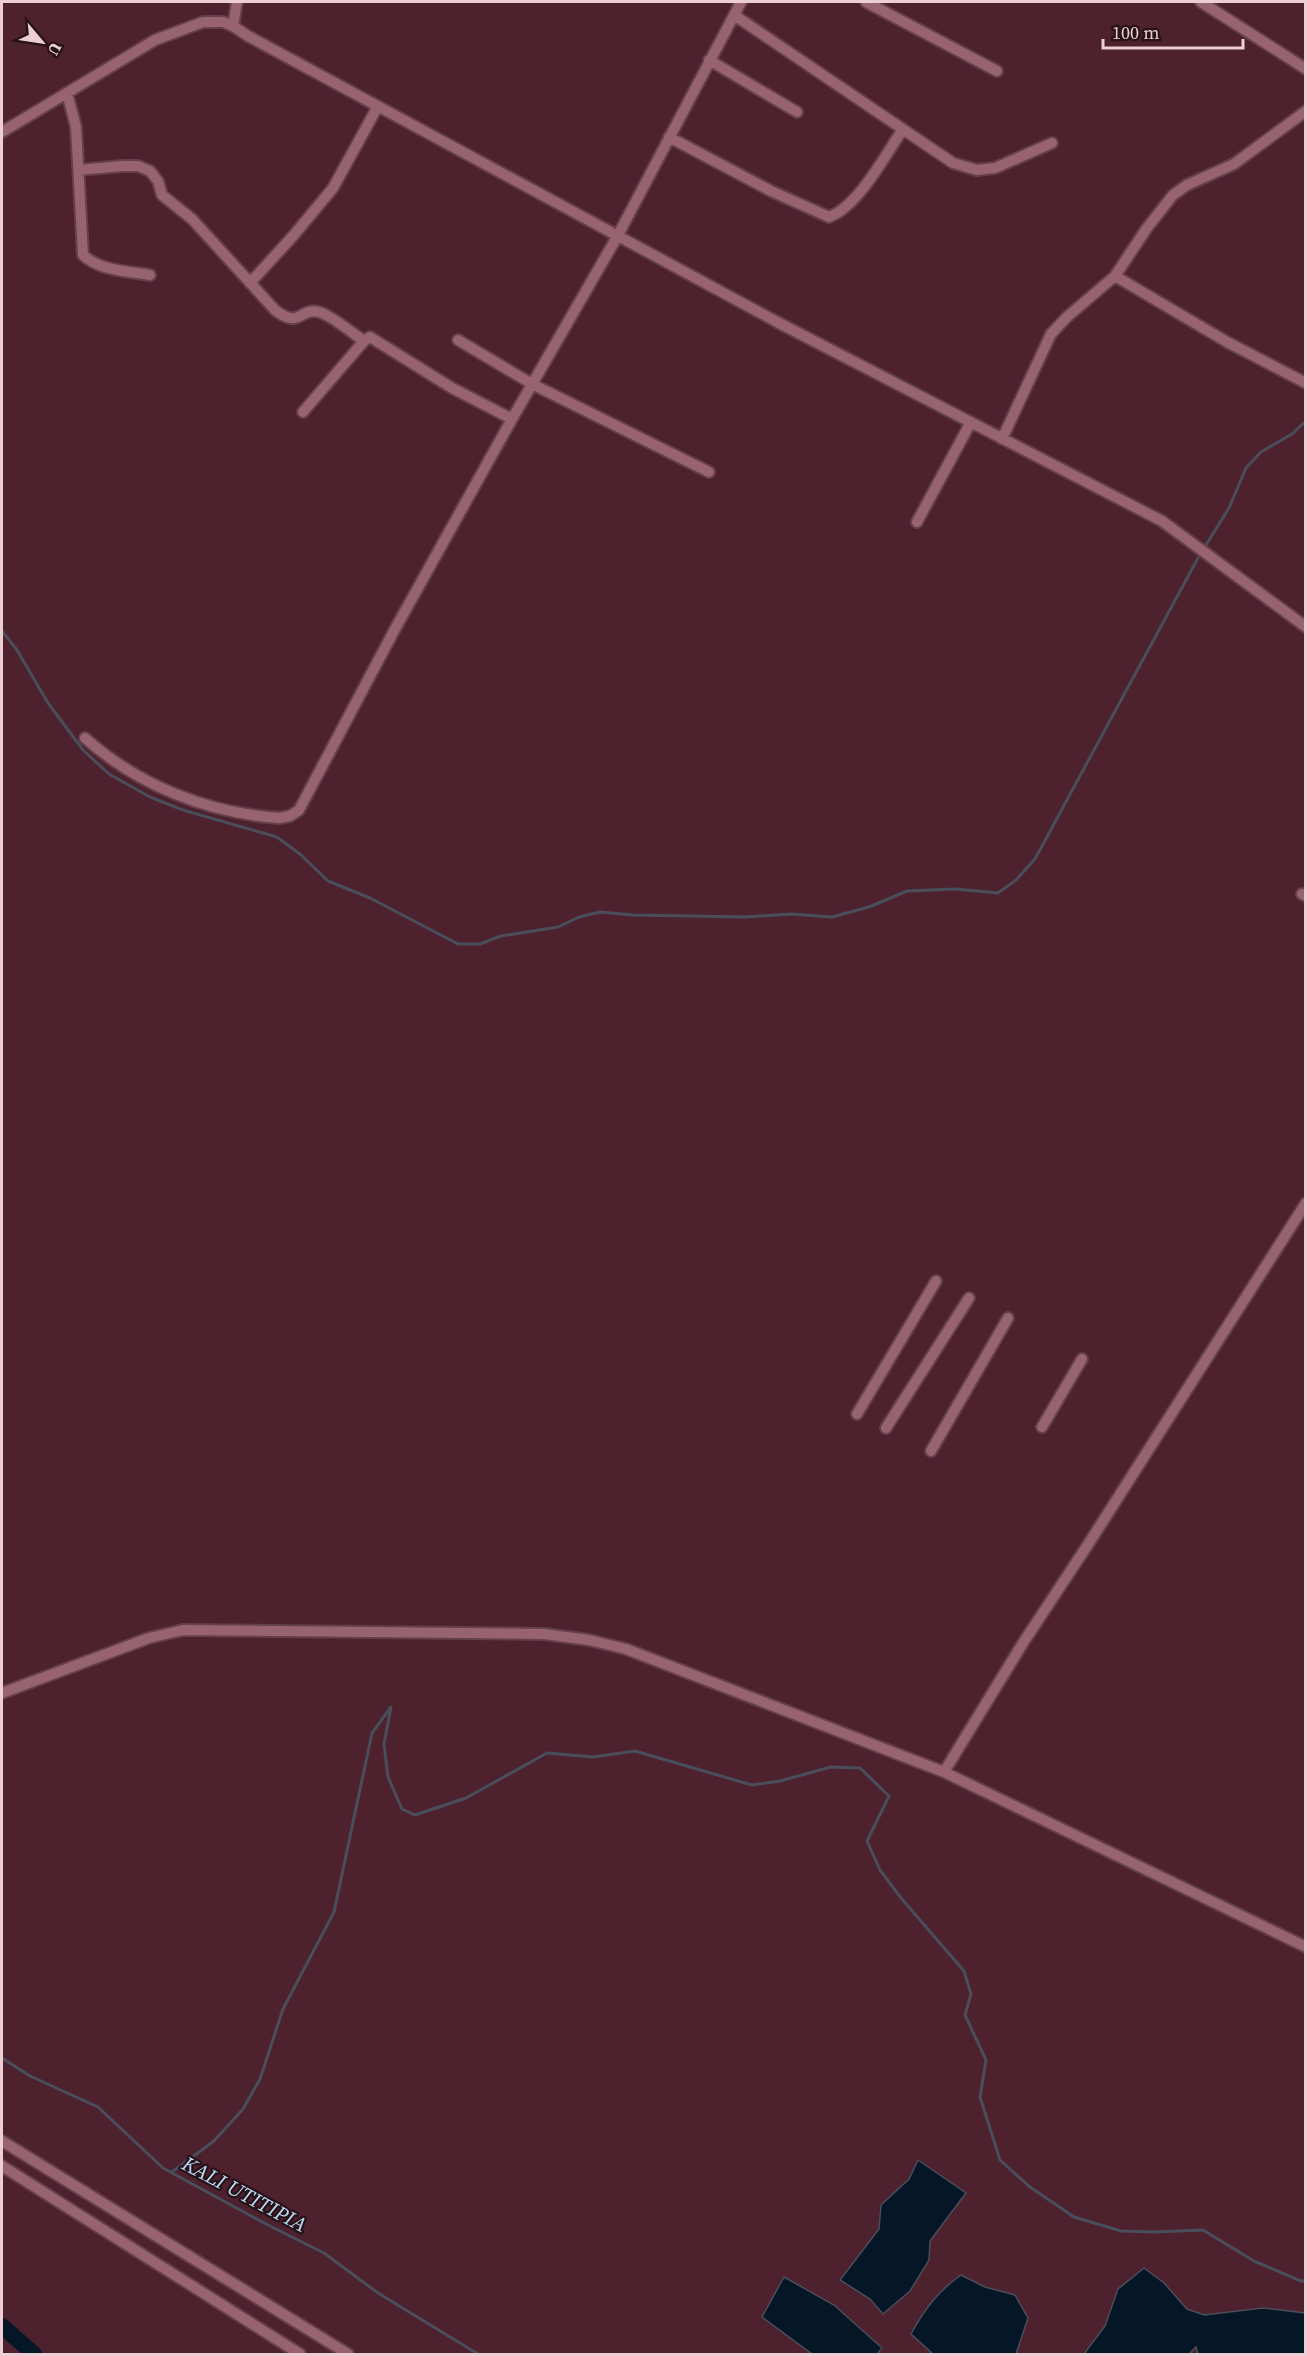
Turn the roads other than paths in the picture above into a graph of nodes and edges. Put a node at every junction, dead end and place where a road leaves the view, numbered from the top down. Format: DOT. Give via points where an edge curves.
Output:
graph roads {
  1 [pos="237,2"];
  2 [pos="741,2"];
  3 [pos="866,2"];
  4 [pos="1201,2"];
  5 [pos="734,15"];
  6 [pos="234,26"];
  7 [pos="709,60"];
  8 [pos="1305,69"];
  9 [pos="997,71"];
  10 [pos="67,93"];
  11 [pos="378,106"];
  12 [pos="1305,111"];
  13 [pos="797,112"];
  14 [pos="903,129"];
  15 [pos="2,132"];
  16 [pos="669,137"];
  17 [pos="1052,143"];
  18 [pos="79,170"];
  19 [pos="617,237"];
  20 [pos="150,275"];
  21 [pos="1115,276"];
  22 [pos="250,283"];
  23 [pos="458,340"];
  24 [pos="364,341"];
  25 [pos="1305,383"];
  26 [pos="532,384"];
  27 [pos="303,412"];
  28 [pos="512,419"];
  29 [pos="971,422"];
  30 [pos="1002,439"];
  31 [pos="709,471"];
  32 [pos="917,522"];
  33 [pos="1305,627"];
  34 [pos="86,738"];
  35 [pos="1305,1203"];
  36 [pos="936,1281"];
  37 [pos="969,1298"];
  38 [pos="1008,1318"];
  39 [pos="1082,1359"];
  40 [pos="856,1414"];
  41 [pos="1042,1427"];
  42 [pos="886,1428"];
  43 [pos="931,1451"];
  44 [pos="2,1693"];
  45 [pos="944,1772"];
  46 [pos="1305,1947"];
  47 [pos="2,2140"];
  48 [pos="2,2166"];
  49 [pos="300,2355"];
  50 [pos="348,2355"];
  1 -- 6 [label="street"];
  2 -- 5 [label="street"];
  3 -- 9 [label="street"];
  4 -- 8 [label="street"];
  5 -- 7 [label="street"];
  5 -- 14 [label="street"];
  6 -- 10 [label="street" via="203,22 155,40"];
  6 -- 11 [label="street"];
  7 -- 13 [label="street"];
  7 -- 16 [label="street"];
  10 -- 15 [label="street"];
  10 -- 18 [label="street" via="76,127"];
  11 -- 19 [label="street"];
  11 -- 22 [label="street" via="333,188"];
  12 -- 21 [label="street" via="1234,164 1173,195"];
  14 -- 16 [label="street" via="854,197 828,217"];
  14 -- 17 [label="street" via="953,163 977,170 995,168"];
  16 -- 19 [label="street"];
  18 -- 20 [label="street" via="83,255 101,266"];
  18 -- 22 [label="street" via="138,166 150,171 162,195 187,214"];
  19 -- 26 [label="street"];
  19 -- 29 [label="street"];
  21 -- 25 [label="street"];
  21 -- 30 [label="street" via="1051,334"];
  22 -- 24 [label="street" via="274,310 288,319 322,313"];
  23 -- 26 [label="street"];
  24 -- 27 [label="street"];
  24 -- 28 [label="street" via="374,338 452,388"];
  26 -- 28 [label="street"];
  26 -- 31 [label="street"];
  28 -- 34 [label="street" via="295,813 273,818 192,801 123,768"];
  29 -- 30 [label="street"];
  29 -- 32 [label="street"];
  30 -- 33 [label="street" via="1162,521"];
  35 -- 45 [label="street"];
  36 -- 40 [label="street"];
  37 -- 42 [label="street"];
  38 -- 43 [label="street"];
  39 -- 41 [label="street"];
  44 -- 45 [label="street" via="148,1638 183,1630 544,1634 626,1649"];
  45 -- 46 [label="street"];
  47 -- 50 [label="street"];
  48 -- 49 [label="street"];
}
